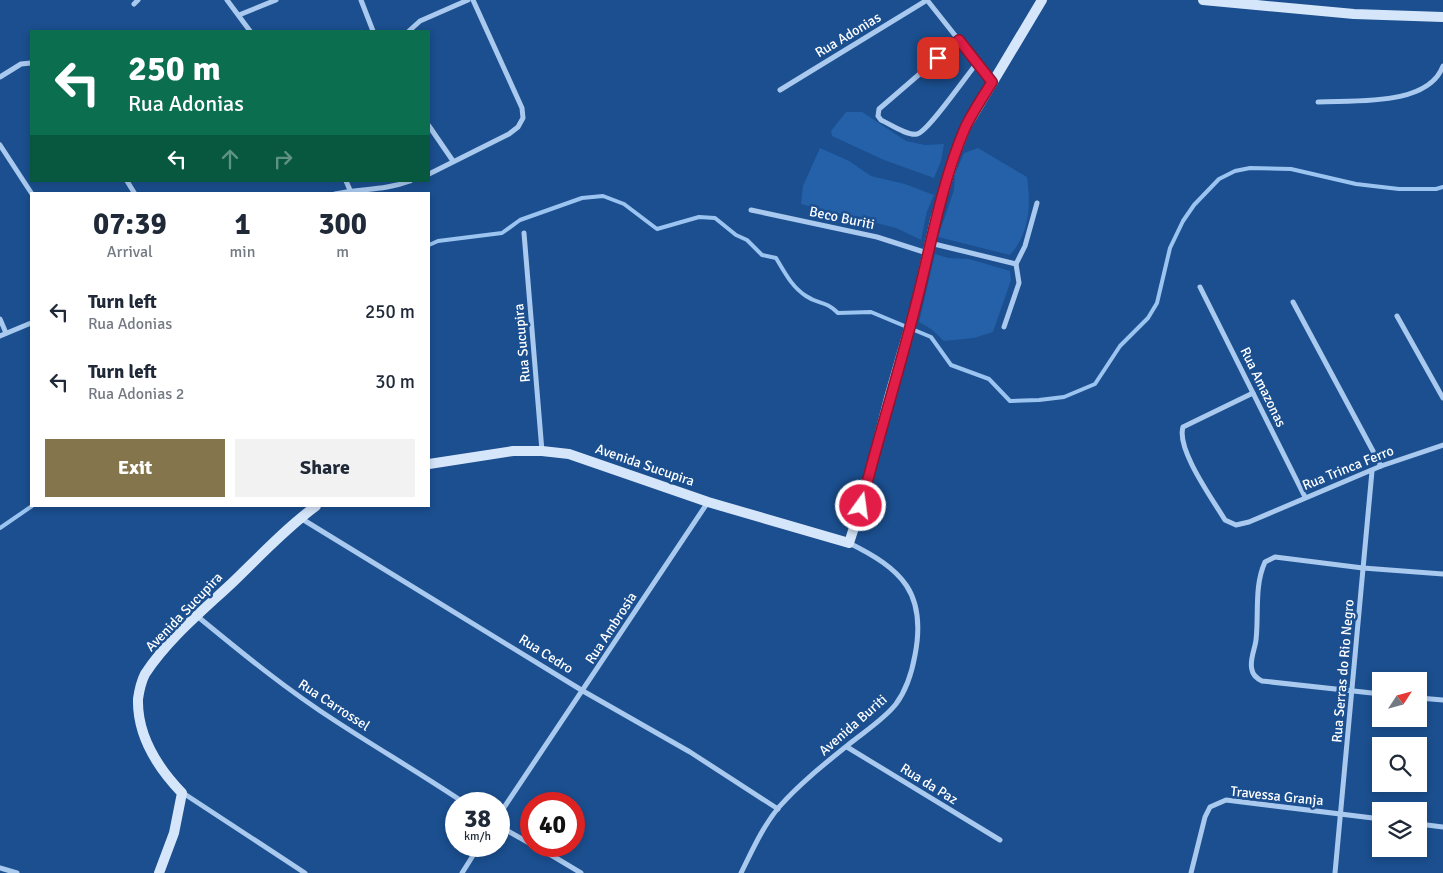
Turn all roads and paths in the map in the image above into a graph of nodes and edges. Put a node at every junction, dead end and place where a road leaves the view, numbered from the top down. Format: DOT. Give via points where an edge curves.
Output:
graph roads {
  1 [pos="228,0"];
  2 [pos="276,0"];
  3 [pos="361,0"];
  4 [pos="468,0"];
  5 [pos="473,0"];
  6 [pos="927,0"];
  7 [pos="1042,0"];
  8 [pos="1203,0"];
  9 [pos="238,15"];
  10 [pos="1443,17"];
  11 [pos="249,30"];
  12 [pos="373,30"];
  13 [pos="411,30"];
  14 [pos="959,40"];
  15 [pos="30,63"];
  16 [pos="977,63"];
  17 [pos="1443,66"];
  18 [pos="0,77"];
  19 [pos="992,82"];
  20 [pos="780,90"];
  21 [pos="1318,102"];
  22 [pos="430,127"];
  23 [pos="0,145"];
  24 [pos="453,161"];
  25 [pos="430,173"];
  26 [pos="346,182"];
  27 [pos="407,182"];
  28 [pos="350,190"];
  29 [pos="31,192"];
  30 [pos="342,192"];
  31 [pos="1037,203"];
  32 [pos="751,210"];
  33 [pos="524,233"];
  34 [pos="928,248"];
  35 [pos="1016,264"];
  36 [pos="1200,287"];
  37 [pos="1293,302"];
  38 [pos="1397,316"];
  39 [pos="0,319"];
  40 [pos="30,323"];
  41 [pos="1004,327"];
  42 [pos="6,333"];
  43 [pos="0,336"];
  44 [pos="1253,393"];
  45 [pos="1443,398"];
  46 [pos="1443,445"];
  47 [pos="542,451"];
  48 [pos="430,464"];
  49 [pos="1381,466"];
  50 [pos="1372,471"];
  51 [pos="1305,497"];
  52 [pos="708,502"];
  53 [pos="315,507"];
  54 [pos="302,519"];
  55 [pos="848,543"];
  56 [pos="1364,568"];
  57 [pos="1443,574"];
  58 [pos="197,616"];
  59 [pos="583,691"];
  60 [pos="1353,691"];
  61 [pos="1372,693"];
  62 [pos="1428,699"];
  63 [pos="1443,700"];
  64 [pos="847,746"];
  65 [pos="449,792"];
  66 [pos="182,793"];
  67 [pos="510,799"];
  68 [pos="778,809"];
  69 [pos="1342,814"];
  70 [pos="1372,818"];
  71 [pos="1427,825"];
  72 [pos="1443,826"];
  73 [pos="1000,840"];
  74 [pos="472,857"];
  75 [pos="554,857"];
  76 [pos="0,868"];
  77 [pos="16,873"];
  78 [pos="159,873"];
  79 [pos="305,873"];
  80 [pos="462,873"];
  81 [pos="581,873"];
  82 [pos="741,873"];
  83 [pos="1191,873"];
  84 [pos="1335,873"];
  1 -- 9 [label="street"];
  2 -- 9 [label="street"];
  3 -- 12 [label="street"];
  4 -- 13 [label="street" via="420,21"];
  5 -- 24 [label="street" via="523,118 518,127"];
  6 -- 14 [label="street, Rua Adonias"];
  6 -- 20 [label="street, Rua Adonias"];
  7 -- 19 [label="street"];
  8 -- 10 [label="street" via="1354,14"];
  9 -- 11 [label="street"];
  14 -- 16 [label="street, Rua Adonias"];
  14 -- 16 [label="street" via="879,109 877,112 881,120 910,134 919,134 929,128"];
  15 -- 18 [label="street" via="21,64"];
  16 -- 19 [label="street, Rua Adonias"];
  17 -- 21 [label="street" via="1436,79 1414,94"];
  19 -- 34 [label="street" via="966,127 955,155"];
  22 -- 24 [label="street"];
  23 -- 29 [label="street"];
  24 -- 25 [label="street"];
  26 -- 28 [label="street"];
  27 -- 28 [label="street" via="386,189"];
  28 -- 30 [label="street"];
  31 -- 35 [label="street" via="1025,246"];
  32 -- 34 [label="street, Beco Buriti"];
  33 -- 47 [label="street, Rua Sucupira"];
  34 -- 35 [label="street, Beco Buriti"];
  34 -- 55 [label="street" via="916,304"];
  35 -- 41 [label="street" via="1019,283"];
  36 -- 44 [label="street, Rua Amazonas"];
  37 -- 49 [label="street"];
  38 -- 45 [label="street"];
  39 -- 42 [label="street"];
  40 -- 42 [label="street"];
  42 -- 43 [label="street"];
  44 -- 51 [label="street, Rua Amazonas"];
  44 -- 51 [label="street, Rua Trinca Ferro" via="1183,427 1180,436 1188,456 1225,520 1236,525"];
  46 -- 49 [label="street, Rua Trinca Ferro"];
  47 -- 48 [label="street, Avenida Sucupira" via="513,451"];
  47 -- 52 [label="street, Avenida Sucupira" via="576,456"];
  49 -- 50 [label="street, Rua Trinca Ferro"];
  50 -- 51 [label="street, Rua Trinca Ferro"];
  50 -- 56 [label="street, Rua Serras do Rio Negro"];
  52 -- 55 [label="street, Avenida Sucupira"];
  52 -- 59 [label="street, Rua Ambrosia"];
  53 -- 54 [label="street, Avenida Sucupira"];
  54 -- 58 [label="street, Avenida Sucupira"];
  54 -- 59 [label="street, Rua Cedro"];
  55 -- 64 [label="street, Avenida Buriti" via="881,560 897,573 918,608 920,620 910,678 903,692 889,711"];
  56 -- 57 [label="street"];
  56 -- 60 [label="street, Rua Serras do Rio Negro"];
  56 -- 60 [label="street" via="1275,557 1265,562 1262,568 1258,600 1252,672 1262,681"];
  58 -- 65 [label="street, Rua Carrossel" via="265,672 336,722"];
  58 -- 66 [label="street, Avenida Sucupira" via="160,654 144,676 138,698 140,718 153,756 163,774"];
  59 -- 67 [label="street, Rua Ambrosia"];
  59 -- 68 [label="street, Rua Cedro" via="690,752"];
  60 -- 61 [label="street"];
  60 -- 69 [label="street, Rua Serras do Rio Negro"];
  62 -- 63 [label="street"];
  64 -- 68 [label="street, Avenida Buriti" via="808,778"];
  64 -- 73 [label="street, Rua da Paz"];
  66 -- 78 [label="street" via="174,834"];
  66 -- 79 [label="street"];
  68 -- 82 [label="street, Avenida Buriti"];
  69 -- 70 [label="street, Travessa Granja"];
  69 -- 83 [label="street, Travessa Granja" via="1240,801 1216,803 1205,817"];
  69 -- 84 [label="street, Rua Serras do Rio Negro"];
  71 -- 72 [label="street"];
  74 -- 80 [label="street"];
  75 -- 81 [label="street"];
  76 -- 77 [label="street"];
}
